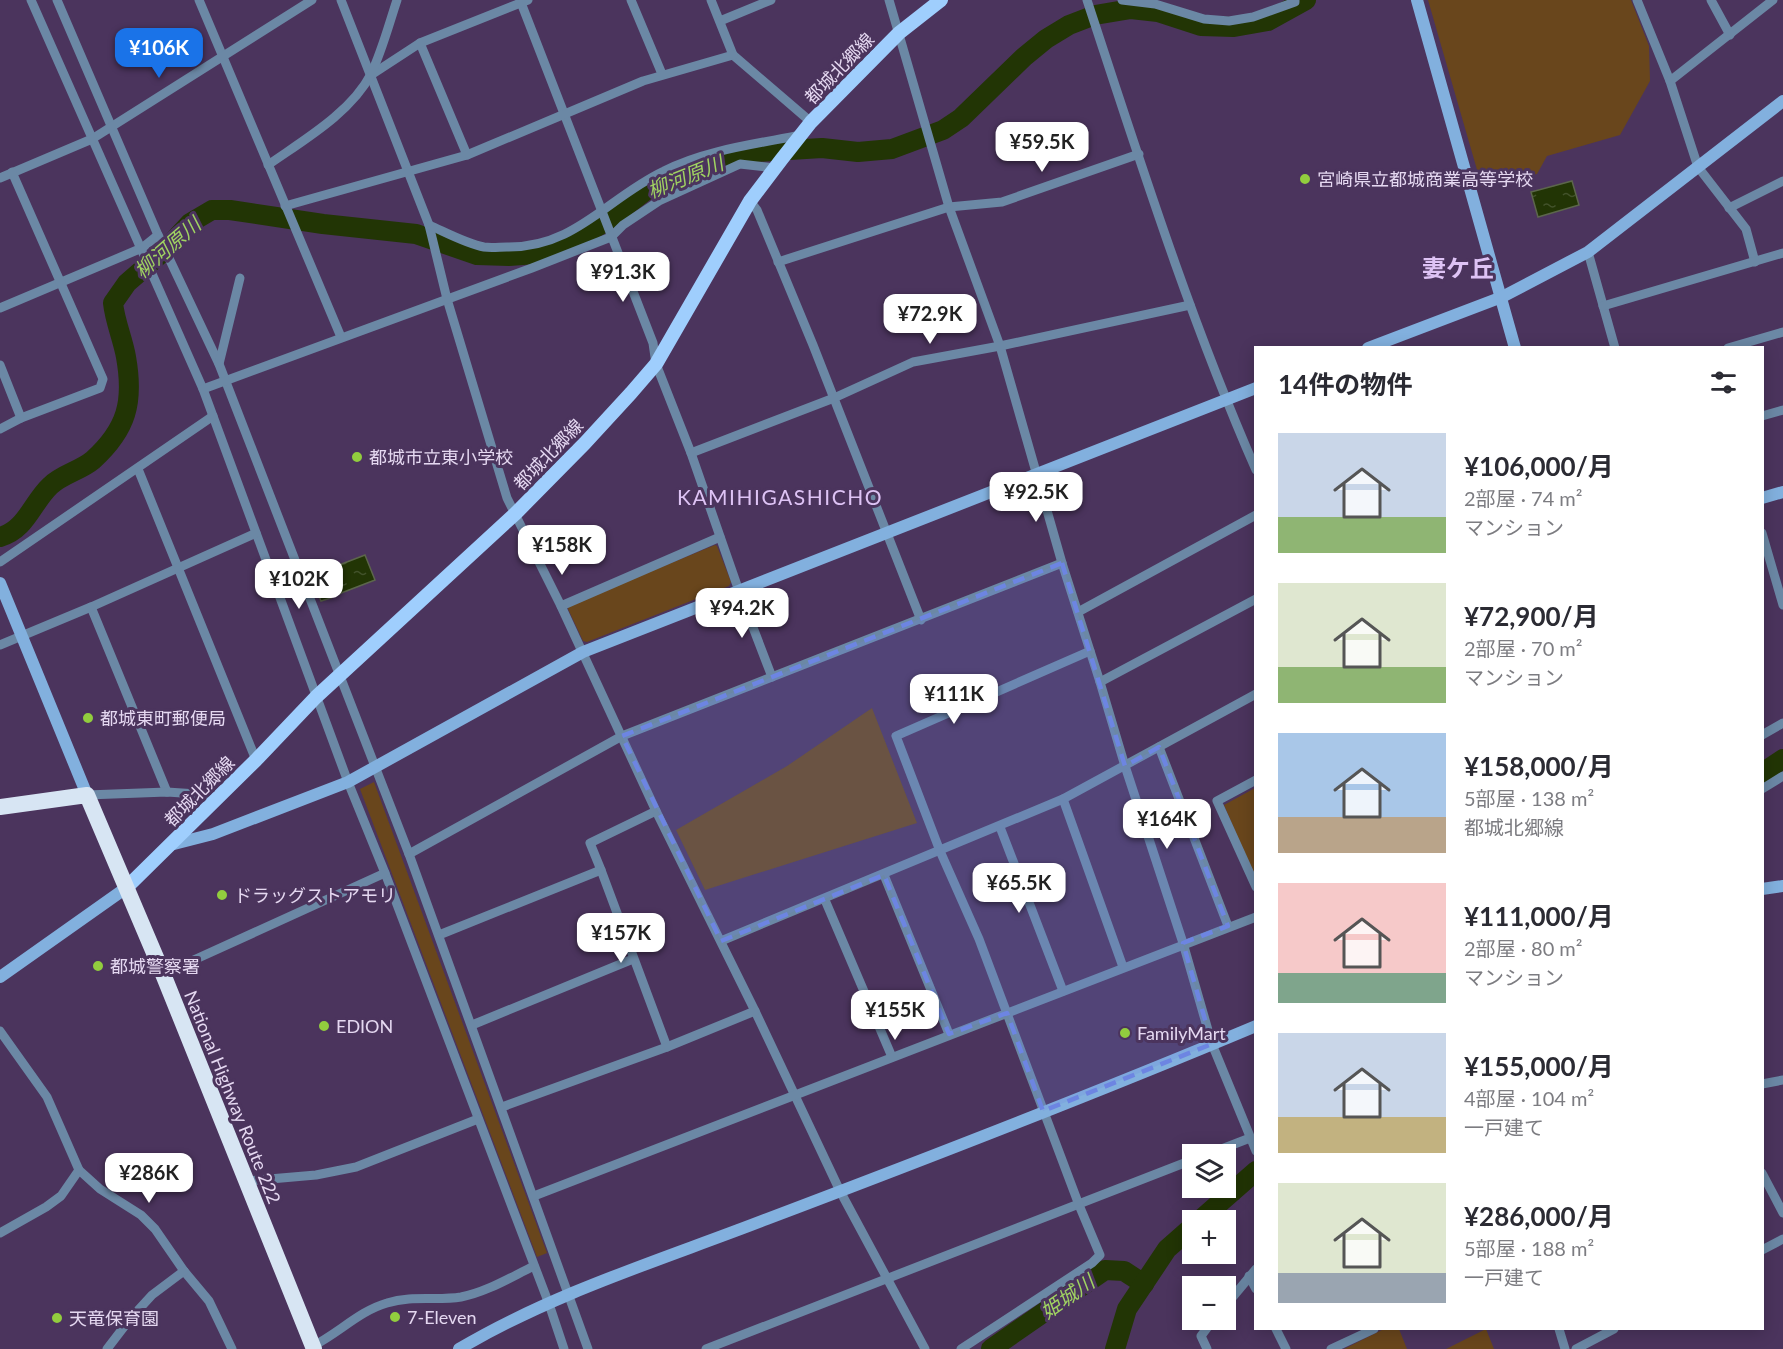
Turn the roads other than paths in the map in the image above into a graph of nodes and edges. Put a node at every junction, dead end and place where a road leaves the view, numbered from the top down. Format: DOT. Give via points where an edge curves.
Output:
graph roads {
  1 [pos="31,0"];
  2 [pos="57,0"];
  3 [pos="199,0"];
  4 [pos="312,0"];
  5 [pos="341,0"];
  6 [pos="397,0"];
  7 [pos="631,0"];
  8 [pos="711,0"];
  9 [pos="771,0"];
  10 [pos="889,0"];
  11 [pos="941,0"];
  12 [pos="1096,0"];
  13 [pos="1122,0"];
  14 [pos="1417,0"];
  15 [pos="1637,0"];
  16 [pos="1711,0"];
  17 [pos="1773,0"];
  18 [pos="523,1"];
  19 [pos="1296,1"];
  20 [pos="1088,3"];
  21 [pos="720,21"];
  22 [pos="899,33"];
  23 [pos="1730,35"];
  24 [pos="420,43"];
  25 [pos="222,55"];
  26 [pos="733,55"];
  27 [pos="662,74"];
  28 [pos="371,75"];
  29 [pos="1670,81"];
  30 [pos="1783,101"];
  31 [pos="564,114"];
  32 [pos="811,123"];
  33 [pos="111,125"];
  34 [pos="92,139"];
  35 [pos="797,140"];
  36 [pos="1139,154"];
  37 [pos="467,156"];
  38 [pos="778,164"];
  39 [pos="268,165"];
  40 [pos="1698,167"];
  41 [pos="12,172"];
  42 [pos="409,173"];
  43 [pos="0,178"];
  44 [pos="1783,182"];
  45 [pos="750,201"];
  46 [pos="285,206"];
  47 [pos="949,207"];
  48 [pos="1729,208"];
  49 [pos="602,211"];
  50 [pos="429,227"];
  51 [pos="610,233"];
  52 [pos="159,236"];
  53 [pos="142,248"];
  54 [pos="1588,252"];
  55 [pos="1783,253"];
  56 [pos="778,262"];
  57 [pos="1755,262"];
  58 [pos="240,278"];
  59 [pos="61,284"];
  60 [pos="1502,297"];
  61 [pos="447,298"];
  62 [pos="1190,305"];
  63 [pos="1603,306"];
  64 [pos="0,308"];
  65 [pos="1783,332"];
  66 [pos="341,337"];
  67 [pos="1000,346"];
  68 [pos="1373,346"];
  69 [pos="1514,346"];
  70 [pos="1614,346"];
  71 [pos="1735,346"];
  72 [pos="219,364"];
  73 [pos="656,364"];
  74 [pos="0,365"];
  75 [pos="224,381"];
  76 [pos="203,389"];
  77 [pos="1254,389"];
  78 [pos="834,398"];
  79 [pos="1225,399"];
  80 [pos="1783,410"];
  81 [pos="1764,415"];
  82 [pos="213,416"];
  83 [pos="21,418"];
  84 [pos="0,429"];
  85 [pos="691,453"];
  86 [pos="1254,465"];
  87 [pos="138,469"];
  88 [pos="1036,476"];
  89 [pos="1783,492"];
  90 [pos="1764,497"];
  91 [pos="516,513"];
  92 [pos="1254,516"];
  93 [pos="256,533"];
  94 [pos="886,533"];
  95 [pos="720,537"];
  96 [pos="1764,539"];
  97 [pos="0,562"];
  98 [pos="1062,563"];
  99 [pos="177,567"];
  100 [pos="0,584"];
  101 [pos="739,591"];
  102 [pos="1781,592"];
  103 [pos="1254,600"];
  104 [pos="1783,605"];
  105 [pos="561,606"];
  106 [pos="91,607"];
  107 [pos="1078,612"];
  108 [pos="921,620"];
  109 [pos="22,636"];
  110 [pos="0,645"];
  111 [pos="1090,651"];
  112 [pos="583,652"];
  113 [pos="340,676"];
  114 [pos="772,677"];
  115 [pos="1100,682"];
  116 [pos="1254,695"];
  117 [pos="316,697"];
  118 [pos="1783,723"];
  119 [pos="1764,734"];
  120 [pos="622,735"];
  121 [pos="1160,747"];
  122 [pos="256,760"];
  123 [pos="1125,766"];
  124 [pos="376,767"];
  125 [pos="1783,776"];
  126 [pos="1254,781"];
  127 [pos="348,782"];
  128 [pos="1764,788"];
  129 [pos="167,792"];
  130 [pos="87,795"];
  131 [pos="1063,799"];
  132 [pos="213,801"];
  133 [pos="0,807"];
  134 [pos="656,811"];
  135 [pos="1000,827"];
  136 [pos="170,845"];
  137 [pos="940,851"];
  138 [pos="409,854"];
  139 [pos="601,870"];
  140 [pos="385,873"];
  141 [pos="884,875"];
  142 [pos="1254,883"];
  143 [pos="1783,886"];
  144 [pos="126,888"];
  145 [pos="1764,889"];
  146 [pos="825,900"];
  147 [pos="1254,918"];
  148 [pos="1228,926"];
  149 [pos="439,935"];
  150 [pos="721,941"];
  151 [pos="1183,943"];
  152 [pos="633,959"];
  153 [pos="1123,967"];
  154 [pos="162,974"];
  155 [pos="0,977"];
  156 [pos="1063,991"];
  157 [pos="755,1011"];
  158 [pos="1007,1013"];
  159 [pos="472,1025"];
  160 [pos="1254,1027"];
  161 [pos="0,1031"];
  162 [pos="949,1034"];
  163 [pos="1212,1044"];
  164 [pos="667,1047"];
  165 [pos="892,1057"];
  166 [pos="1783,1080"];
  167 [pos="1764,1084"];
  168 [pos="794,1095"];
  169 [pos="501,1107"];
  170 [pos="1043,1111"];
  171 [pos="478,1119"];
  172 [pos="1253,1144"];
  173 [pos="1236,1148"];
  174 [pos="1182,1164"];
  175 [pos="79,1170"];
  176 [pos="1764,1177"];
  177 [pos="247,1181"];
  178 [pos="840,1191"];
  179 [pos="534,1196"];
  180 [pos="1079,1205"];
  181 [pos="1783,1213"];
  182 [pos="0,1233"];
  183 [pos="1783,1239"];
  184 [pos="1764,1249"];
  185 [pos="534,1266"];
  186 [pos="184,1271"];
  187 [pos="1252,1272"];
  188 [pos="887,1279"];
  189 [pos="1236,1292"];
  190 [pos="569,1295"];
  191 [pos="549,1304"];
  192 [pos="1206,1330"];
  193 [pos="1276,1330"];
  194 [pos="1372,1330"];
  195 [pos="1559,1330"];
  196 [pos="1612,1330"];
  197 [pos="311,1348"];
  198 [pos="107,1349"];
  199 [pos="232,1349"];
  200 [pos="459,1349"];
  201 [pos="564,1349"];
  202 [pos="588,1349"];
  203 [pos="706,1349"];
  204 [pos="925,1349"];
  205 [pos="961,1349"];
  206 [pos="1207,1349"];
  207 [pos="1286,1349"];
  208 [pos="1331,1349"];
  209 [pos="1565,1349"];
  210 [pos="1576,1349"];
  1 -- 34 [label="street"];
  2 -- 33 [label="street"];
  3 -- 25 [label="street"];
  4 -- 25 [label="street"];
  5 -- 28 [label="street"];
  6 -- 28 [label="street"];
  7 -- 27 [label="street"];
  8 -- 21 [label="street"];
  9 -- 21 [label="street"];
  10 -- 22 [label="street"];
  11 -- 22 [label="main road, 都城北郷線"];
  12 -- 20 [label="street"];
  13 -- 19 [label="street" via="1229,21 1253,17"];
  14 -- 60 [label="street"];
  15 -- 29 [label="street"];
  16 -- 23 [label="street"];
  17 -- 23 [label="street"];
  18 -- 24 [label="street"];
  18 -- 31 [label="street"];
  20 -- 36 [label="street"];
  21 -- 26 [label="street"];
  22 -- 32 [label="main road, 都城北郷線"];
  22 -- 47 [label="street"];
  23 -- 29 [label="street"];
  24 -- 28 [label="street"];
  24 -- 37 [label="street"];
  25 -- 33 [label="street"];
  25 -- 39 [label="street"];
  26 -- 27 [label="street"];
  26 -- 32 [label="street"];
  27 -- 31 [label="street"];
  28 -- 39 [label="street" via="338,114"];
  28 -- 42 [label="street"];
  29 -- 40 [label="street"];
  30 -- 40 [label="street"];
  31 -- 37 [label="street"];
  31 -- 49 [label="street"];
  32 -- 35 [label="main road, 都城北郷線"];
  33 -- 34 [label="street"];
  33 -- 52 [label="street"];
  34 -- 41 [label="street"];
  34 -- 53 [label="street"];
  35 -- 38 [label="main road, 都城北郷線"];
  35 -- 49 [label="street" via="704,156 665,170"];
  36 -- 47 [label="street" via="1002,202"];
  36 -- 62 [label="street"];
  37 -- 42 [label="street"];
  38 -- 45 [label="main road, 都城北郷線"];
  38 -- 51 [label="street" via="740,164 659,201"];
  39 -- 46 [label="street"];
  40 -- 48 [label="street"];
  40 -- 54 [label="street"];
  41 -- 43 [label="street"];
  41 -- 59 [label="street"];
  42 -- 46 [label="street"];
  42 -- 50 [label="street"];
  44 -- 48 [label="street"];
  45 -- 56 [label="street"];
  45 -- 73 [label="main road, 都城北郷線"];
  46 -- 66 [label="street"];
  47 -- 56 [label="street"];
  47 -- 67 [label="street"];
  48 -- 57 [label="street" via="1746,229"];
  49 -- 50 [label="street" via="567,235 546,243 514,247 484,247"];
  49 -- 51 [label="street"];
  50 -- 61 [label="street"];
  51 -- 61 [label="street" via="532,268"];
  51 -- 73 [label="street" via="653,343"];
  52 -- 53 [label="street"];
  52 -- 72 [label="street"];
  53 -- 59 [label="street"];
  53 -- 76 [label="street"];
  54 -- 60 [label="street"];
  54 -- 63 [label="street"];
  55 -- 57 [label="street"];
  56 -- 78 [label="street"];
  57 -- 63 [label="street"];
  58 -- 72 [label="street"];
  59 -- 64 [label="street"];
  59 -- 83 [label="street" via="103,380 100,388"];
  60 -- 68 [label="street"];
  60 -- 69 [label="street"];
  61 -- 66 [label="street"];
  61 -- 91 [label="street" via="507,498"];
  62 -- 67 [label="street"];
  62 -- 79 [label="street"];
  63 -- 70 [label="street"];
  65 -- 71 [label="street"];
  66 -- 75 [label="street"];
  67 -- 78 [label="street" via="914,362"];
  67 -- 88 [label="street"];
  72 -- 75 [label="street"];
  73 -- 85 [label="street"];
  73 -- 91 [label="main road, 都城北郷線"];
  74 -- 83 [label="street"];
  75 -- 76 [label="street"];
  75 -- 113 [label="street"];
  76 -- 82 [label="street"];
  77 -- 79 [label="street"];
  78 -- 85 [label="street"];
  78 -- 94 [label="street"];
  79 -- 86 [label="street"];
  79 -- 88 [label="street"];
  80 -- 81 [label="street"];
  82 -- 87 [label="street"];
  82 -- 93 [label="street"];
  83 -- 84 [label="street"];
  85 -- 95 [label="street"];
  87 -- 97 [label="street"];
  87 -- 99 [label="street"];
  88 -- 94 [label="street"];
  88 -- 98 [label="street"];
  89 -- 90 [label="street"];
  91 -- 105 [label="street"];
  91 -- 113 [label="main road, 都城北郷線"];
  92 -- 107 [label="street"];
  93 -- 99 [label="street"];
  93 -- 117 [label="street"];
  94 -- 101 [label="street"];
  94 -- 108 [label="street"];
  95 -- 101 [label="street"];
  95 -- 105 [label="street"];
  96 -- 102 [label="street"];
  98 -- 107 [label="street"];
  98 -- 108 [label="street"];
  99 -- 106 [label="street"];
  99 -- 122 [label="street"];
  100 -- 109 [label="street"];
  101 -- 112 [label="street"];
  101 -- 114 [label="street"];
  102 -- 104 [label="street"];
  103 -- 115 [label="street"];
  105 -- 112 [label="street"];
  106 -- 109 [label="street"];
  106 -- 129 [label="street"];
  107 -- 111 [label="street"];
  108 -- 114 [label="street"];
  109 -- 110 [label="street"];
  109 -- 130 [label="street"];
  111 -- 115 [label="street"];
  111 -- 137 [label="street" via="896,736"];
  112 -- 120 [label="street"];
  112 -- 124 [label="street"];
  113 -- 117 [label="main road, 都城北郷線"];
  113 -- 124 [label="street"];
  114 -- 120 [label="street"];
  115 -- 123 [label="street"];
  116 -- 121 [label="street"];
  117 -- 122 [label="main road, 都城北郷線"];
  117 -- 127 [label="street"];
  118 -- 119 [label="street"];
  120 -- 134 [label="street"];
  120 -- 138 [label="street"];
  121 -- 123 [label="street"];
  121 -- 148 [label="street"];
  122 -- 132 [label="main road, 都城北郷線"];
  123 -- 131 [label="street"];
  123 -- 151 [label="street"];
  124 -- 127 [label="street"];
  124 -- 138 [label="street"];
  125 -- 128 [label="street"];
  126 -- 142 [label="street" via="1217,801"];
  127 -- 136 [label="street" via="213,834"];
  127 -- 140 [label="street"];
  129 -- 130 [label="street"];
  129 -- 132 [label="street" via="197,794"];
  130 -- 133 [label="highway"];
  130 -- 144 [label="highway, National Highway Route 222"];
  131 -- 135 [label="street"];
  131 -- 153 [label="street"];
  132 -- 136 [label="main road, 都城北郷線"];
  134 -- 139 [label="street" via="590,843"];
  134 -- 150 [label="street"];
  135 -- 137 [label="street"];
  135 -- 156 [label="street"];
  136 -- 144 [label="main road, 都城北郷線"];
  137 -- 141 [label="street"];
  137 -- 158 [label="street"];
  138 -- 149 [label="street"];
  139 -- 149 [label="street"];
  139 -- 152 [label="street"];
  140 -- 154 [label="street"];
  140 -- 171 [label="street"];
  141 -- 146 [label="street"];
  141 -- 162 [label="street"];
  143 -- 145 [label="street"];
  144 -- 154 [label="highway, National Highway Route 222"];
  144 -- 155 [label="street"];
  146 -- 150 [label="street"];
  146 -- 165 [label="street"];
  147 -- 148 [label="street"];
  148 -- 151 [label="street"];
  149 -- 159 [label="street"];
  150 -- 157 [label="street"];
  151 -- 153 [label="street"];
  151 -- 163 [label="street"];
  152 -- 159 [label="street"];
  152 -- 164 [label="street"];
  153 -- 156 [label="street"];
  154 -- 177 [label="highway, National Highway Route 222"];
  156 -- 158 [label="street"];
  157 -- 164 [label="street"];
  157 -- 168 [label="street"];
  158 -- 162 [label="street"];
  158 -- 170 [label="street"];
  159 -- 169 [label="street"];
  160 -- 163 [label="street"];
  161 -- 175 [label="street" via="47,1098"];
  162 -- 165 [label="street"];
  163 -- 170 [label="street"];
  163 -- 172 [label="street"];
  164 -- 169 [label="street"];
  165 -- 168 [label="street"];
  166 -- 167 [label="street"];
  168 -- 178 [label="street"];
  168 -- 179 [label="street"];
  169 -- 179 [label="street"];
  170 -- 178 [label="street"];
  170 -- 180 [label="street"];
  171 -- 177 [label="street" via="356,1167"];
  171 -- 185 [label="street"];
  172 -- 173 [label="street"];
  174 -- 180 [label="street"];
  175 -- 182 [label="street" via="61,1196"];
  175 -- 186 [label="street" via="100,1189 141,1215"];
  176 -- 181 [label="street"];
  177 -- 197 [label="highway, National Highway Route 222"];
  178 -- 188 [label="street"];
  178 -- 190 [label="street"];
  179 -- 190 [label="street"];
  180 -- 188 [label="street"];
  180 -- 205 [label="street" via="1100,1255"];
  183 -- 184 [label="street"];
  185 -- 191 [label="street"];
  185 -- 197 [label="street" via="459,1298 407,1299 373,1307"];
  186 -- 198 [label="street" via="152,1295"];
  186 -- 199 [label="street" via="209,1301"];
  187 -- 189 [label="street"];
  188 -- 203 [label="street"];
  188 -- 204 [label="street"];
  190 -- 191 [label="street"];
  190 -- 202 [label="street"];
  191 -- 200 [label="street"];
  191 -- 201 [label="street"];
  192 -- 206 [label="street" via="1201,1336"];
  193 -- 207 [label="street"];
  194 -- 208 [label="street"];
  195 -- 209 [label="street"];
  196 -- 210 [label="street"];
}
